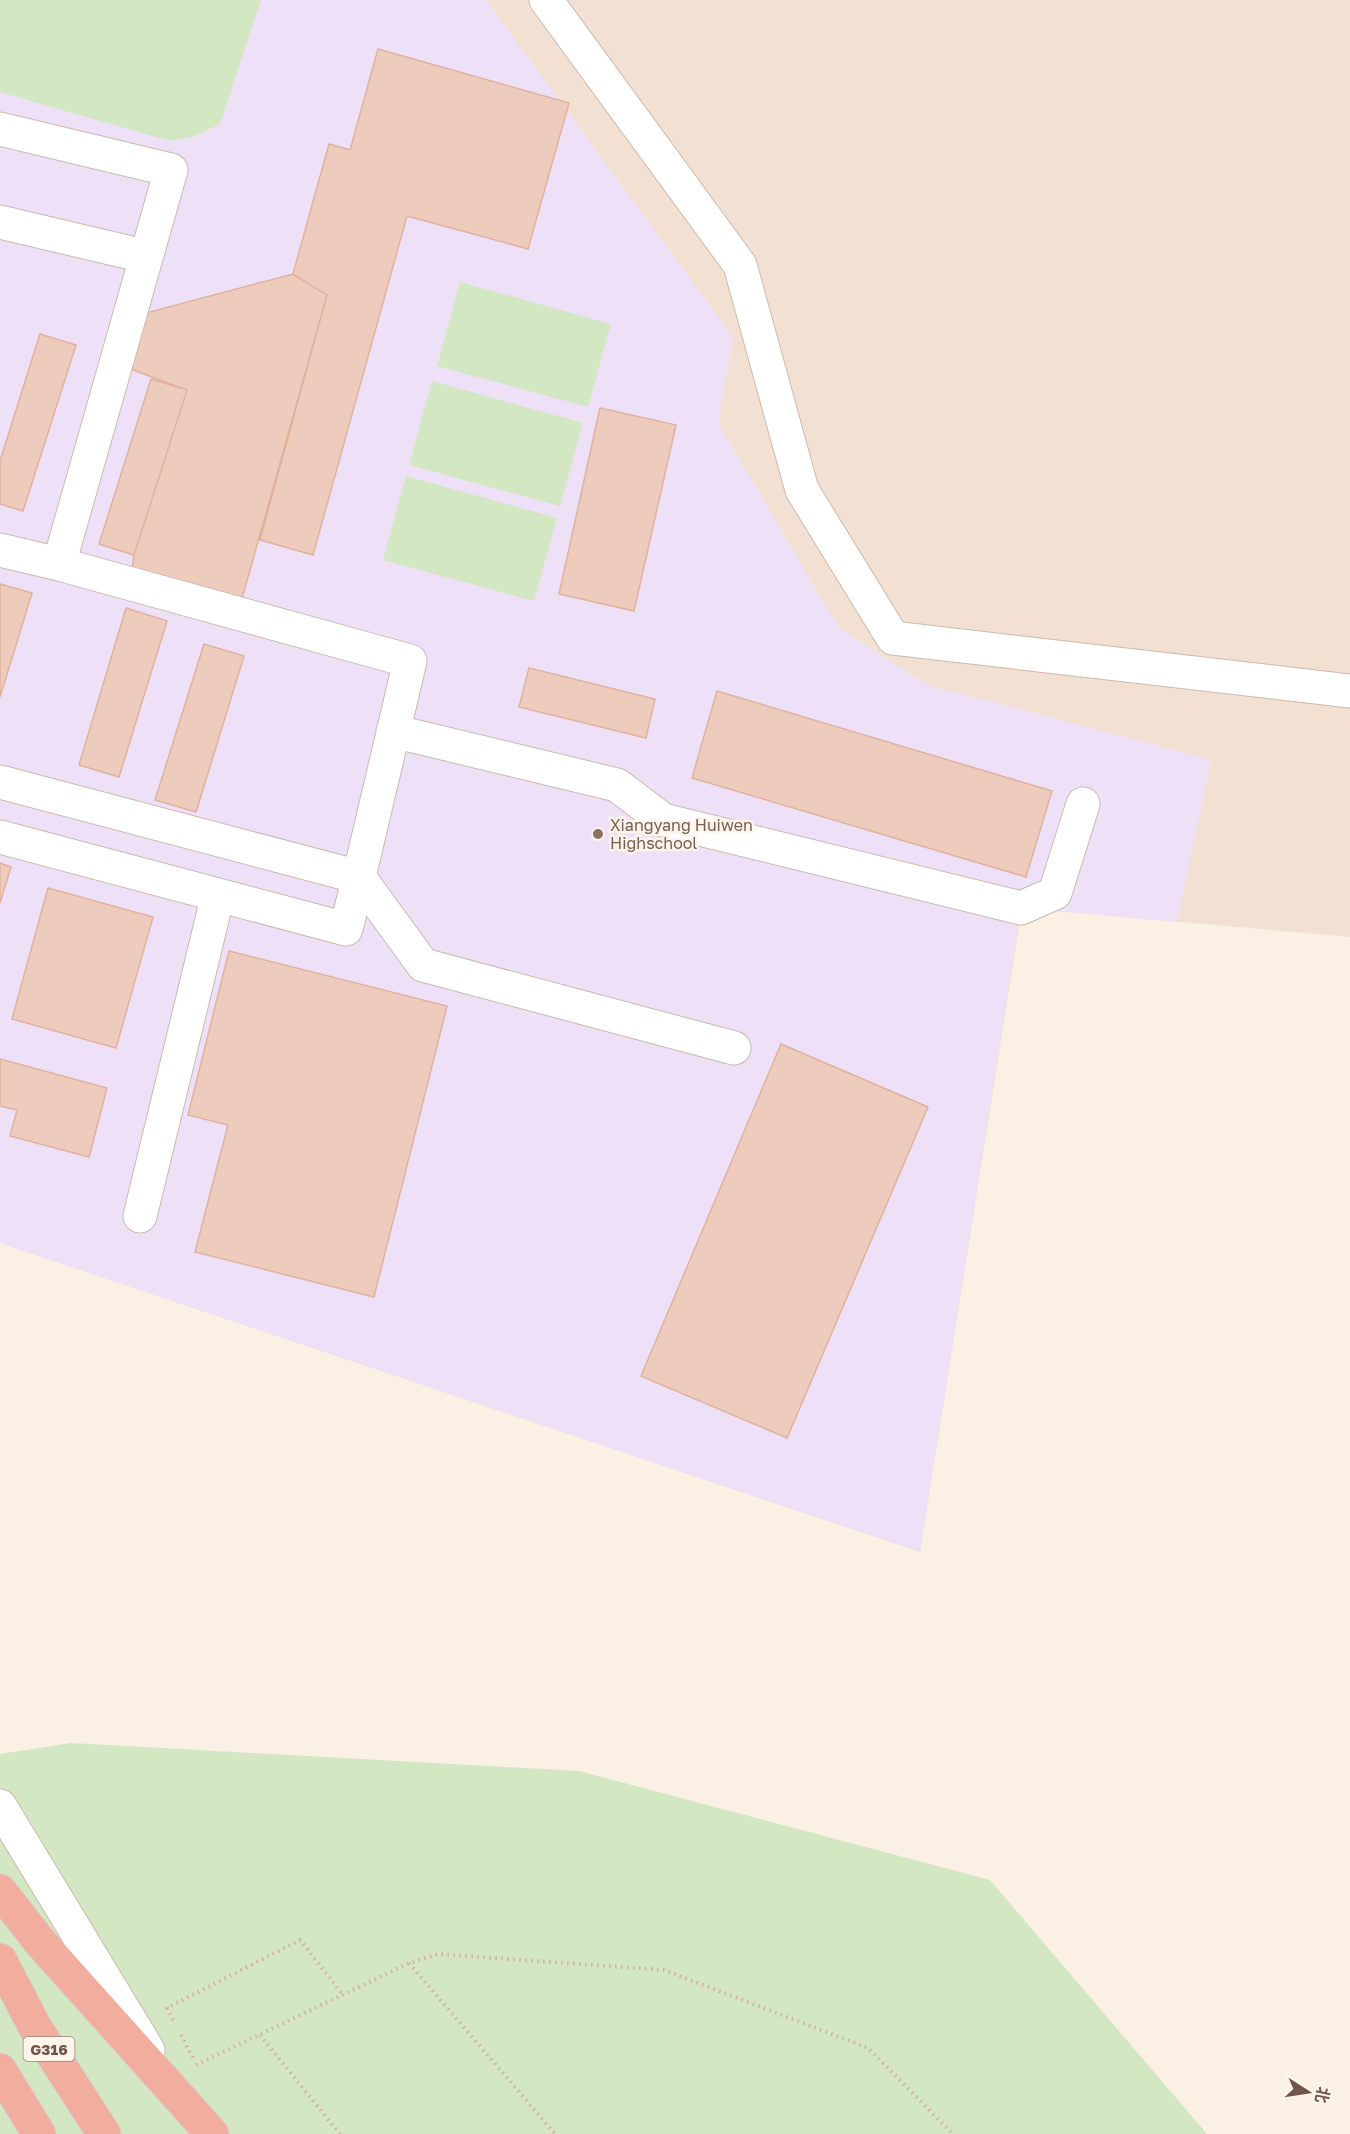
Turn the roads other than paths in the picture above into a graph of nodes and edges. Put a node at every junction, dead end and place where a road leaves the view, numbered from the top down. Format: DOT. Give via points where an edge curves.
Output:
graph roads {
  1 [pos="546,0"];
  2 [pos="0,129"];
  3 [pos="0,222"];
  4 [pos="144,256"];
  5 [pos="0,550"];
  6 [pos="59,564"];
  7 [pos="1350,691"];
  8 [pos="393,731"];
  9 [pos="0,782"];
  10 [pos="1083,804"];
  11 [pos="0,837"];
  12 [pos="358,877"];
  13 [pos="218,895"];
  14 [pos="734,1048"];
  15 [pos="140,1216"];
  16 [pos="0,1806"];
  17 [pos="0,1891"];
  18 [pos="0,1960"];
  19 [pos="0,2070"];
  20 [pos="166,2080"];
  21 [pos="39,2134"];
  22 [pos="104,2134"];
  23 [pos="212,2134"];
  1 -- 7 [label="street" via="740,266 802,490 893,638"];
  2 -- 4 [label="street" via="171,170"];
  3 -- 4 [label="street"];
  4 -- 6 [label="street"];
  5 -- 6 [label="street"];
  6 -- 8 [label="street" via="410,661"];
  8 -- 10 [label="street" via="617,785 663,820 1022,908 1055,893"];
  8 -- 12 [label="street"];
  9 -- 12 [label="street"];
  11 -- 13 [label="street"];
  12 -- 13 [label="street" via="346,929"];
  12 -- 14 [label="street" via="423,965"];
  13 -- 15 [label="street"];
  16 -- 20 [label="street"];
  17 -- 20 [label="highway" via="40,1942"];
  18 -- 22 [label="highway, G316" via="35,2027"];
  19 -- 21 [label="highway, G316"];
  20 -- 23 [label="highway"];
}
